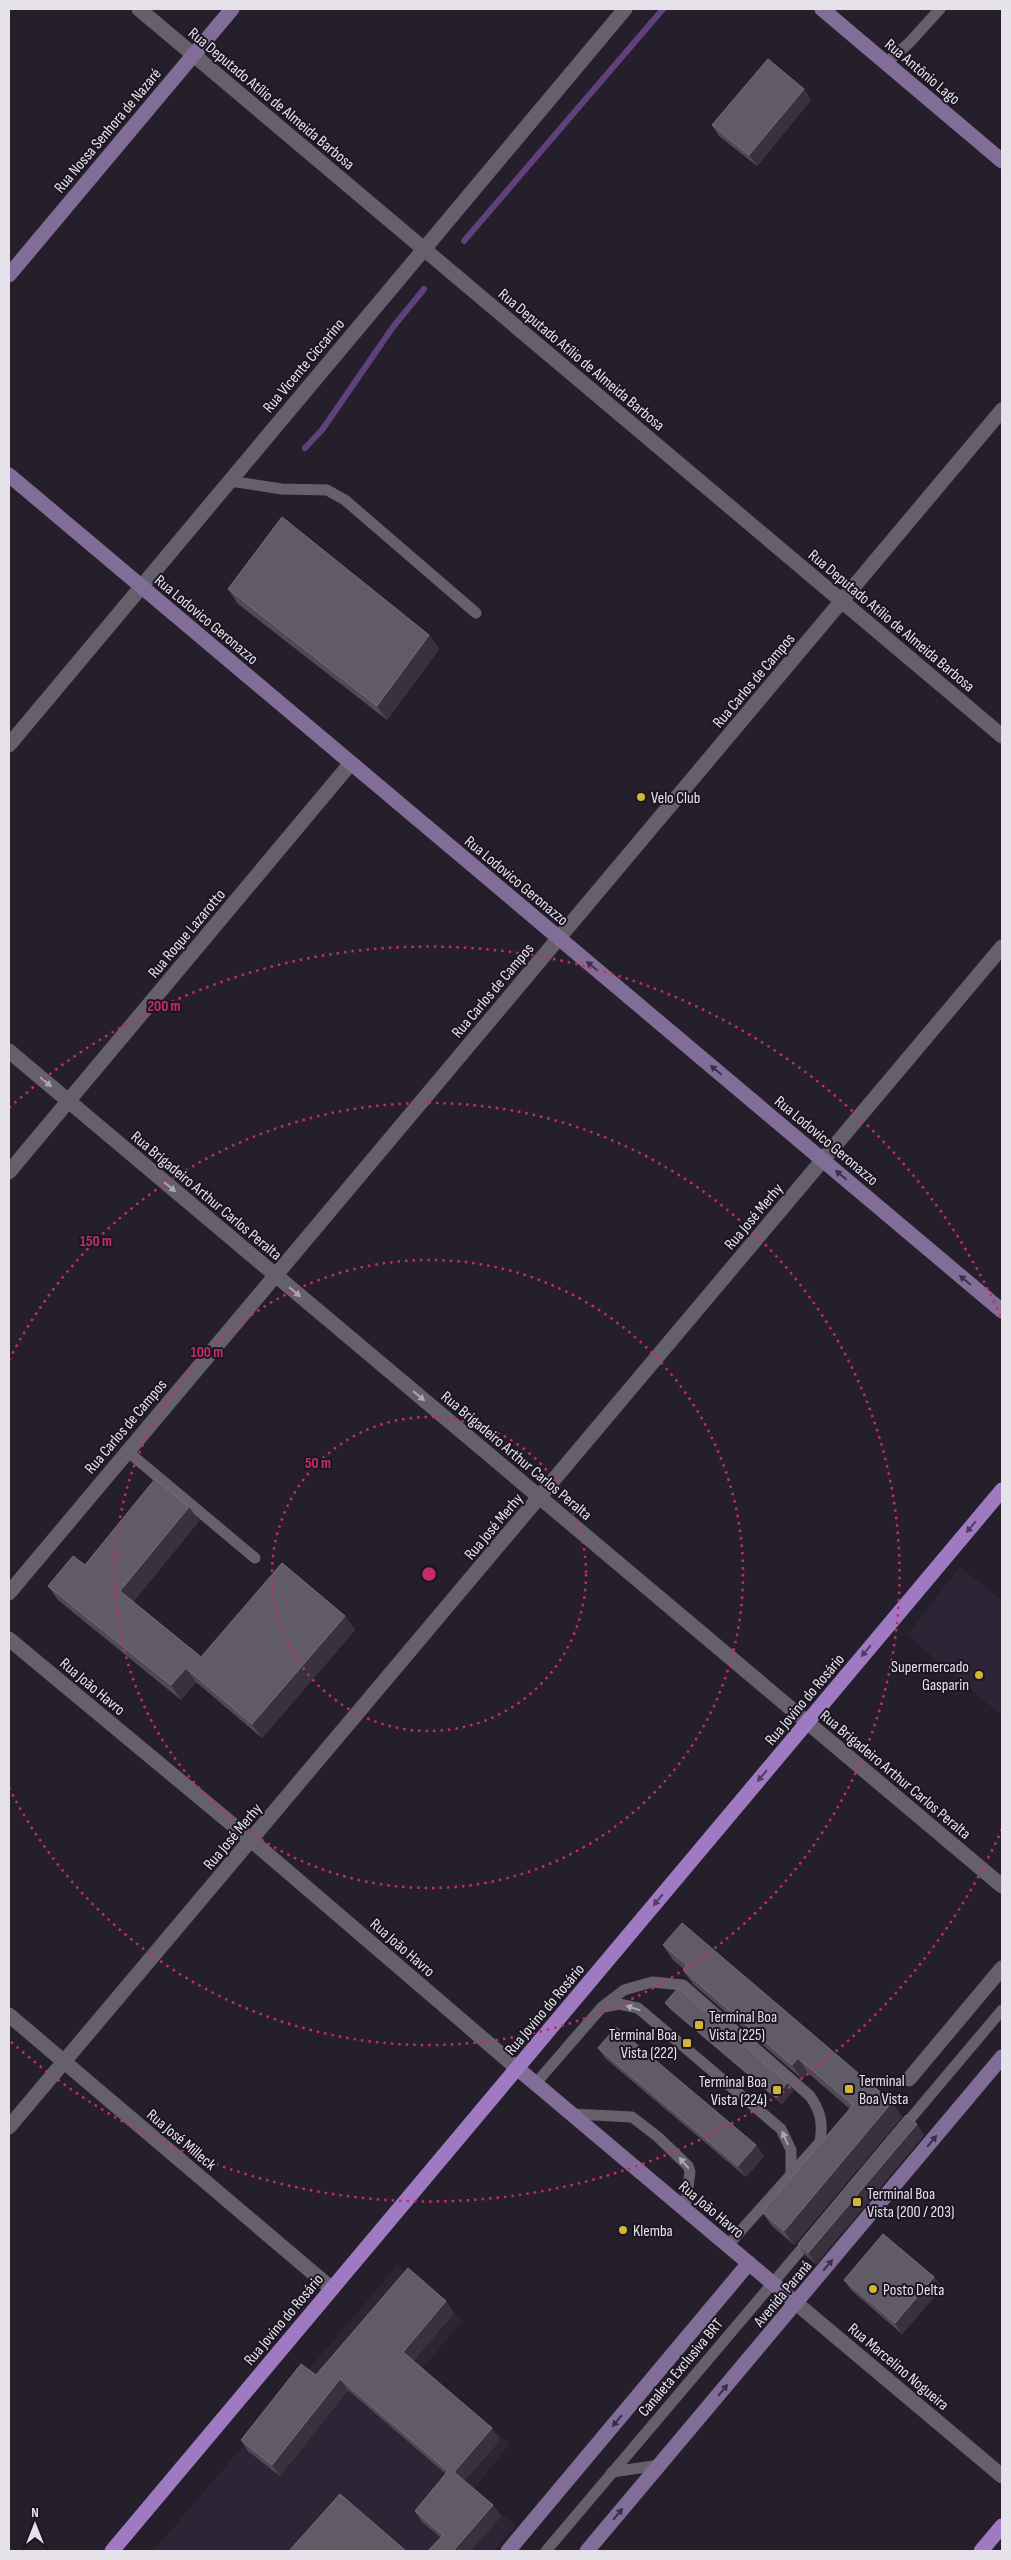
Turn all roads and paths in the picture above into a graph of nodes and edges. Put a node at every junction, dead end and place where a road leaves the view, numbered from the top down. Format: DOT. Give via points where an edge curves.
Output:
graph roads {
  1 [pos="139,9"];
  2 [pos="232,9"];
  3 [pos="625,9"];
  4 [pos="822,9"];
  5 [pos="940,9"];
  6 [pos="193,55"];
  7 [pos="886,63"];
  8 [pos="1002,161"];
  9 [pos="424,249"];
  10 [pos="9,275"];
  11 [pos="1002,410"];
  12 [pos="9,475"];
  13 [pos="230,481"];
  14 [pos="141,587"];
  15 [pos="842,601"];
  16 [pos="476,614"];
  17 [pos="1002,736"];
  18 [pos="9,745"];
  19 [pos="351,763"];
  20 [pos="559,938"];
  21 [pos="1002,947"];
  22 [pos="9,1051"];
  23 [pos="68,1101"];
  24 [pos="823,1160"];
  25 [pos="9,1172"];
  26 [pos="275,1275"];
  27 [pos="1002,1311"];
  28 [pos="127,1451"];
  29 [pos="1002,1490"];
  30 [pos="540,1498"];
  31 [pos="255,1558"];
  32 [pos="9,1592"];
  33 [pos="9,1639"];
  34 [pos="807,1722"];
  35 [pos="251,1840"];
  36 [pos="1002,1886"];
  37 [pos="1002,1968"];
  38 [pos="602,2007"];
  39 [pos="1002,2010"];
  40 [pos="9,2015"];
  41 [pos="1002,2057"];
  42 [pos="64,2062"];
  43 [pos="518,2068"];
  44 [pos="909,2079"];
  45 [pos="536,2083"];
  46 [pos="573,2114"];
  47 [pos="9,2127"];
  48 [pos="896,2136"];
  49 [pos="791,2173"];
  50 [pos="685,2209"];
  51 [pos="817,2230"];
  52 [pos="728,2245"];
  53 [pos="750,2263"];
  54 [pos="773,2283"];
  55 [pos="332,2289"];
  56 [pos="796,2303"];
  57 [pos="660,2464"];
  58 [pos="612,2472"];
  59 [pos="1002,2476"];
  60 [pos="1002,2526"];
  61 [pos="112,2551"];
  62 [pos="508,2551"];
  63 [pos="546,2551"];
  64 [pos="587,2551"];
  65 [pos="981,2551"];
  1 -- 6 [label="street, Rua Deputado Atílio de Almeida Barbosa"];
  2 -- 6 [label="street, Rua Nossa Senhora de Nazaré"];
  3 -- 9 [label="street, Rua Vicente Ciccarino"];
  4 -- 7 [label="street, Rua Antônio Lago"];
  5 -- 7 [label="lane"];
  6 -- 9 [label="street, Rua Deputado Atílio de Almeida Barbosa"];
  6 -- 10 [label="street, Rua Nossa Senhora de Nazaré"];
  7 -- 8 [label="street, Rua Antônio Lago"];
  9 -- 13 [label="street, Rua Vicente Ciccarino"];
  9 -- 15 [label="street, Rua Deputado Atílio de Almeida Barbosa"];
  11 -- 15 [label="street, Rua Carlos de Campos"];
  12 -- 14 [label="street, Rua Lodovico Geronazzo"];
  13 -- 14 [label="street, Rua Vicente Ciccarino"];
  13 -- 16 [label="lane" via="282,489 327,490 345,500"];
  14 -- 18 [label="street, Rua Vicente Ciccarino"];
  14 -- 19 [label="street, Rua Lodovico Geronazzo"];
  15 -- 17 [label="street, Rua Deputado Atílio de Almeida Barbosa"];
  15 -- 20 [label="street, Rua Carlos de Campos"];
  19 -- 20 [label="street, Rua Lodovico Geronazzo"];
  19 -- 23 [label="street, Rua Roque Lazarotto"];
  24 -- 20 [label="street, Rua Lodovico Geronazzo, one-way"];
  20 -- 26 [label="street, Rua Carlos de Campos"];
  21 -- 24 [label="street, Rua José Merhy"];
  22 -- 23 [label="street, Rua Brigadeiro Arthur Carlos Peralta, one-way"];
  23 -- 25 [label="street, Rua Roque Lazarotto"];
  23 -- 26 [label="street, Rua Brigadeiro Arthur Carlos Peralta, one-way"];
  27 -- 24 [label="street, Rua Lodovico Geronazzo, one-way"];
  24 -- 30 [label="street, Rua José Merhy"];
  26 -- 28 [label="street, Rua Carlos de Campos"];
  26 -- 30 [label="street, Rua Brigadeiro Arthur Carlos Peralta, one-way"];
  28 -- 31 [label="lane"];
  28 -- 32 [label="street, Rua Carlos de Campos"];
  29 -- 34 [label="main road, Rua Jovino do Rosário, one-way"];
  30 -- 34 [label="street, Rua Brigadeiro Arthur Carlos Peralta"];
  30 -- 35 [label="street, Rua José Merhy"];
  33 -- 35 [label="street, Rua João Havro"];
  34 -- 36 [label="street, Rua Brigadeiro Arthur Carlos Peralta"];
  34 -- 43 [label="main road, Rua Jovino do Rosário, one-way"];
  35 -- 42 [label="street, Rua José Merhy"];
  35 -- 43 [label="street, Rua João Havro"];
  37 -- 44 [label="street"];
  38 -- 45 [label="lane"];
  49 -- 38 [label="lane, one-way" via="791,2150 781,2129 638,2008 619,2004"];
  38 -- 49 [label="lane" via="624,1990 652,1982 683,1985 744,2038 810,2096 820,2110 823,2125 820,2142"];
  39 -- 48 [label="lane"];
  40 -- 42 [label="street, Rua José Milleck"];
  56 -- 41 [label="street, Avenida Paraná, one-way"];
  42 -- 47 [label="street, Rua José Merhy"];
  42 -- 55 [label="street, Rua José Milleck"];
  43 -- 45 [label="street, Rua João Havro"];
  43 -- 55 [label="main road, Rua Jovino do Rosário"];
  45 -- 46 [label="street, Rua João Havro"];
  46 -- 50 [label="street, Rua João Havro"];
  50 -- 46 [label="lane, one-way" via="688,2166 658,2137 632,2117"];
  49 -- 52 [label="lane"];
  50 -- 52 [label="street, Rua João Havro"];
  51 -- 54 [label="lane"];
  52 -- 53 [label="street, Rua João Havro"];
  53 -- 54 [label="street, Rua João Havro"];
  53 -- 62 [label="street, one-way"];
  54 -- 56 [label="street, Rua Marcelino Nogueira"];
  54 -- 58 [label="lane, Canaleta Exclusiva BRT"];
  55 -- 61 [label="main road, Rua Jovino do Rosário"];
  57 -- 56 [label="street, Avenida Paraná, one-way"];
  56 -- 59 [label="street, Rua Marcelino Nogueira"];
  57 -- 58 [label="lane"];
  64 -- 57 [label="street, Avenida Paraná, one-way"];
  58 -- 63 [label="lane, Canaleta Exclusiva BRT"];
  60 -- 65 [label="main road"];
}
